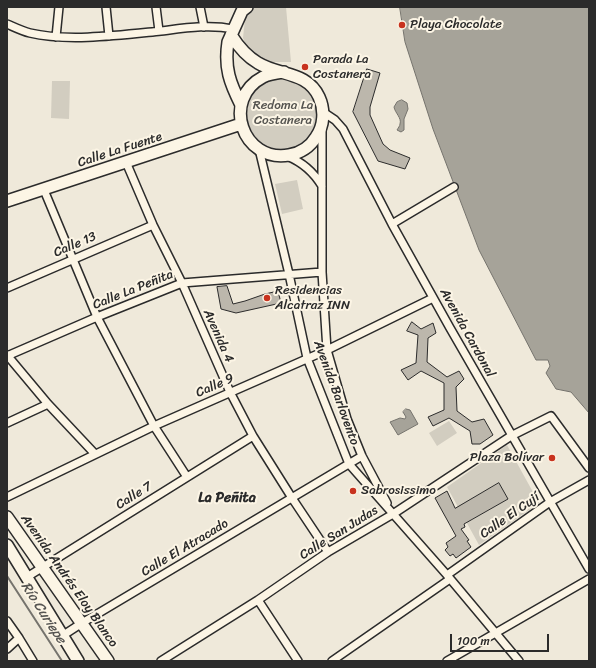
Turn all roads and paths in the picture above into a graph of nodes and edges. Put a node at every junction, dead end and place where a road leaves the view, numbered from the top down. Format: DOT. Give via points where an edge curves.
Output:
graph roads {
  1 [pos="59,7"];
  2 [pos="106,7"];
  3 [pos="156,7"];
  4 [pos="200,7"];
  5 [pos="247,7"];
  6 [pos="7,24"];
  7 [pos="204,27"];
  8 [pos="159,31"];
  9 [pos="232,32"];
  10 [pos="109,36"];
  11 [pos="56,37"];
  12 [pos="284,72"];
  13 [pos="241,105"];
  14 [pos="323,117"];
  15 [pos="241,124"];
  16 [pos="259,149"];
  17 [pos="285,156"];
  18 [pos="126,162"];
  19 [pos="322,186"];
  20 [pos="454,187"];
  21 [pos="44,190"];
  22 [pos="7,201"];
  23 [pos="392,224"];
  24 [pos="153,225"];
  25 [pos="73,259"];
  26 [pos="322,272"];
  27 [pos="289,274"];
  28 [pos="182,283"];
  29 [pos="7,288"];
  30 [pos="433,298"];
  31 [pos="97,317"];
  32 [pos="327,350"];
  33 [pos="7,356"];
  34 [pos="307,358"];
  35 [pos="230,392"];
  36 [pos="48,404"];
  37 [pos="7,423"];
  38 [pos="154,426"];
  39 [pos="253,436"];
  40 [pos="511,436"];
  41 [pos="95,454"];
  42 [pos="362,456"];
  43 [pos="349,464"];
  44 [pos="589,468"];
  45 [pos="187,477"];
  46 [pos="589,480"];
  47 [pos="7,497"];
  48 [pos="292,498"];
  49 [pos="550,502"];
  50 [pos="393,514"];
  51 [pos="7,517"];
  52 [pos="7,544"];
  53 [pos="328,552"];
  54 [pos="42,567"];
  55 [pos="589,569"];
  56 [pos="27,577"];
  57 [pos="449,577"];
  58 [pos="589,578"];
  59 [pos="258,600"];
  60 [pos="7,621"];
  61 [pos="82,623"];
  62 [pos="495,632"];
  63 [pos="62,636"];
  64 [pos="20,638"];
  65 [pos="7,649"];
  66 [pos="33,661"];
  67 [pos="78,661"];
  68 [pos="108,661"];
  69 [pos="161,661"];
  70 [pos="298,661"];
  71 [pos="332,661"];
  72 [pos="447,661"];
  73 [pos="519,661"];
  1 -- 11 [label="street"];
  2 -- 10 [label="street"];
  3 -- 8 [label="street"];
  4 -- 7 [label="street"];
  5 -- 9 [label="main road" via="242,11"];
  6 -- 11 [label="street" via="29,33"];
  7 -- 8 [label="street"];
  7 -- 9 [label="street" via="222,27"];
  8 -- 10 [label="street"];
  9 -- 12 [label="main road" via="238,46 253,60 270,69"];
  9 -- 13 [label="main road" via="227,47 227,73"];
  10 -- 11 [label="street"];
  12 -- 13 [label="main road" via="264,76 256,81 249,88"];
  12 -- 14 [label="main road" via="298,76 311,85 319,97"];
  13 -- 15 [label="main road"];
  14 -- 17 [label="main road" via="312,143 300,152"];
  14 -- 19 [label="street, Avenida Barlovento"];
  14 -- 23 [label="street, Avenida Cardonal" via="335,120 343,129"];
  15 -- 16 [label="main road" via="248,138"];
  15 -- 18 [label="main road, Calle La Fuente"];
  16 -- 17 [label="main road"];
  16 -- 27 [label="street, Avenida Barlovento"];
  17 -- 19 [label="street" via="311,170"];
  18 -- 21 [label="main road, Calle La Fuente"];
  18 -- 24 [label="street, Avenida 4"];
  19 -- 26 [label="street, Avenida Barlovento"];
  20 -- 23 [label="street"];
  21 -- 22 [label="main road, Calle La Fuente"];
  21 -- 25 [label="street"];
  23 -- 30 [label="street, Avenida Cardonal"];
  24 -- 25 [label="street, Calle 13"];
  24 -- 28 [label="street, Avenida 4"];
  25 -- 29 [label="street, Calle 13"];
  25 -- 31 [label="street"];
  26 -- 27 [label="street, Calle La Peñita"];
  26 -- 32 [label="street, Avenida Barlovento"];
  27 -- 28 [label="street, Calle La Peñita"];
  27 -- 34 [label="street, Avenida Barlovento"];
  28 -- 31 [label="street, Calle La Peñita"];
  28 -- 35 [label="street, Avenida 4"];
  30 -- 32 [label="street, Calle 9"];
  30 -- 40 [label="street, Avenida Cardonal"];
  31 -- 33 [label="street, Calle La Peñita"];
  31 -- 38 [label="street"];
  32 -- 34 [label="street, Calle 9"];
  32 -- 42 [label="street, Avenida Barlovento" via="347,419"];
  33 -- 36 [label="street"];
  34 -- 35 [label="street, Calle 9"];
  34 -- 43 [label="street, Avenida Barlovento"];
  35 -- 38 [label="street, Calle 9"];
  35 -- 39 [label="street, Avenida 4"];
  36 -- 37 [label="street"];
  36 -- 41 [label="street"];
  38 -- 41 [label="street, Calle 9"];
  38 -- 45 [label="street"];
  39 -- 45 [label="street, Calle 7"];
  39 -- 48 [label="street, Avenida 4"];
  40 -- 44 [label="street, Calle San Judas" via="551,416"];
  40 -- 49 [label="street, Avenida Cardonal"];
  40 -- 50 [label="street, Calle San Judas"];
  41 -- 47 [label="street, Calle 9"];
  42 -- 43 [label="street, Calle El Atracado"];
  42 -- 50 [label="street, Avenida Barlovento"];
  43 -- 48 [label="street, Calle El Atracado"];
  43 -- 50 [label="street, Avenida Barlovento"];
  45 -- 54 [label="street, Calle 7"];
  46 -- 49 [label="street, Calle El Cují"];
  48 -- 53 [label="street, Avenida 4"];
  48 -- 61 [label="street, Calle El Atracado"];
  49 -- 55 [label="street, Avenida Cardonal"];
  49 -- 57 [label="street, Calle El Cují"];
  50 -- 53 [label="street, Calle San Judas"];
  50 -- 57 [label="street, Avenida Barlovento"];
  51 -- 54 [label="main road, Avenida Andrés Eloy Blanco"];
  52 -- 56 [label="main road"];
  53 -- 59 [label="street, Calle San Judas"];
  54 -- 56 [label="street, Calle 7"];
  54 -- 61 [label="main road, Avenida Andrés Eloy Blanco"];
  56 -- 63 [label="main road"];
  57 -- 62 [label="street, Avenida Barlovento"];
  57 -- 71 [label="street, Calle El Cují"];
  58 -- 62 [label="street"];
  59 -- 69 [label="street, Calle San Judas"];
  59 -- 70 [label="street"];
  60 -- 64 [label="street"];
  61 -- 63 [label="street, Calle El Atracado"];
  61 -- 68 [label="main road, Avenida Andrés Eloy Blanco"];
  62 -- 72 [label="street"];
  62 -- 73 [label="street, Avenida Barlovento"];
  63 -- 67 [label="main road"];
  64 -- 65 [label="street"];
  64 -- 66 [label="street"];
}
